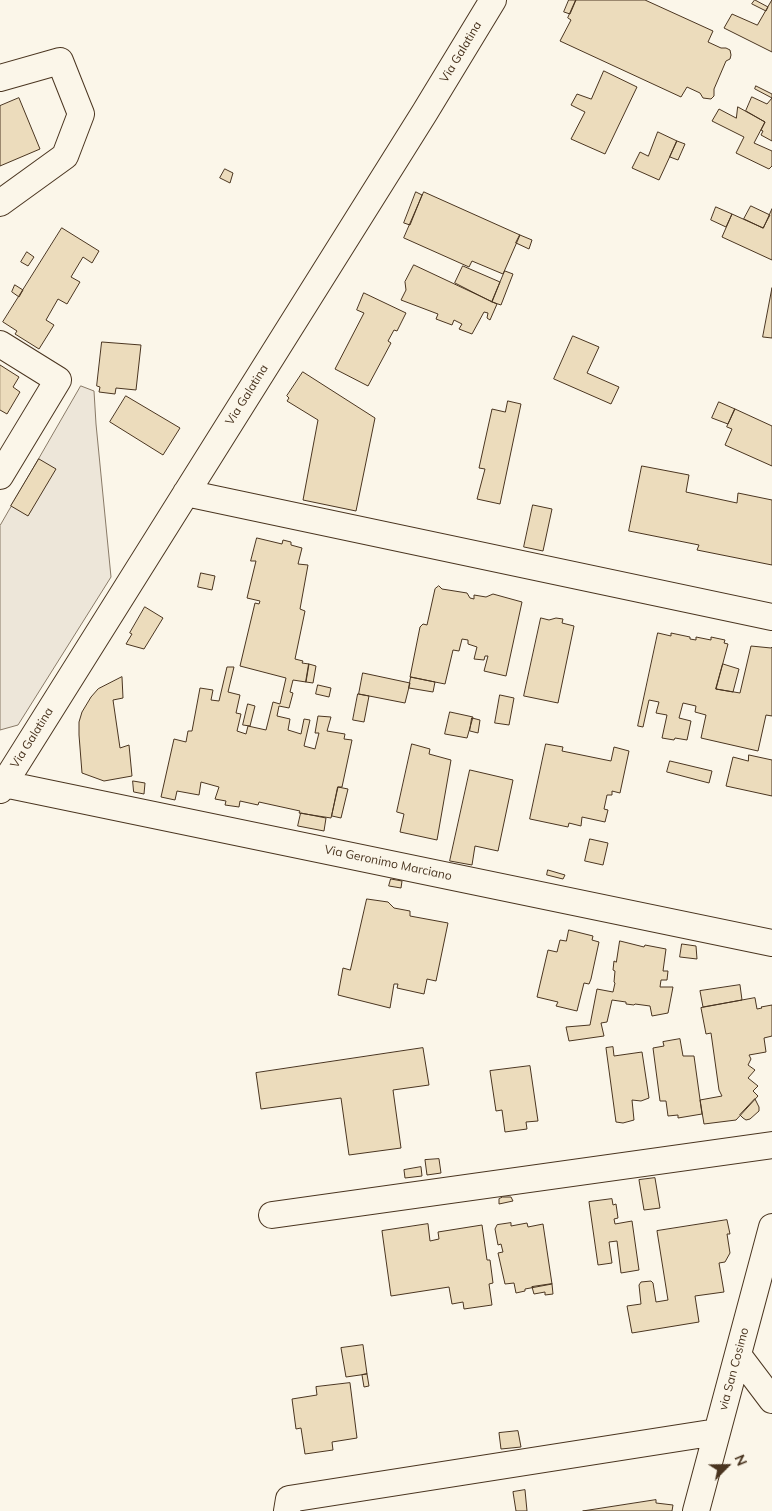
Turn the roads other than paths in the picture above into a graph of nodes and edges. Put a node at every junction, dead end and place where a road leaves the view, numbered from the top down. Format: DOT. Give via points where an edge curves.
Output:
graph roads {
  1 [pos="493,0"];
  2 [pos="0,78"];
  3 [pos="0,203"];
  4 [pos="0,344"];
  5 [pos="0,476"];
  6 [pos="186,492"];
  7 [pos="772,616"];
  8 [pos="5,773"];
  9 [pos="772,943"];
  10 [pos="772,1145"];
  11 [pos="272,1215"];
  12 [pos="772,1228"];
  13 [pos="738,1355"];
  14 [pos="772,1400"];
  15 [pos="717,1432"];
  16 [pos="287,1511"];
  17 [pos="696,1511"];
  1 -- 6 [label="street, Via Galatina"];
  2 -- 3 [label="street" via="60,61 81,114 65,156"];
  4 -- 5 [label="street" via="58,380"];
  6 -- 7 [label="street"];
  6 -- 8 [label="street, Via Galatina"];
  8 -- 9 [label="street, Via Geronimo Marciano"];
  10 -- 11 [label="street"];
  12 -- 13 [label="street, via San Cosimo"];
  13 -- 14 [label="street"];
  13 -- 15 [label="street, via San Cosimo"];
  15 -- 16 [label="street" via="289,1500"];
  15 -- 17 [label="street, via San Cosimo"];
}
